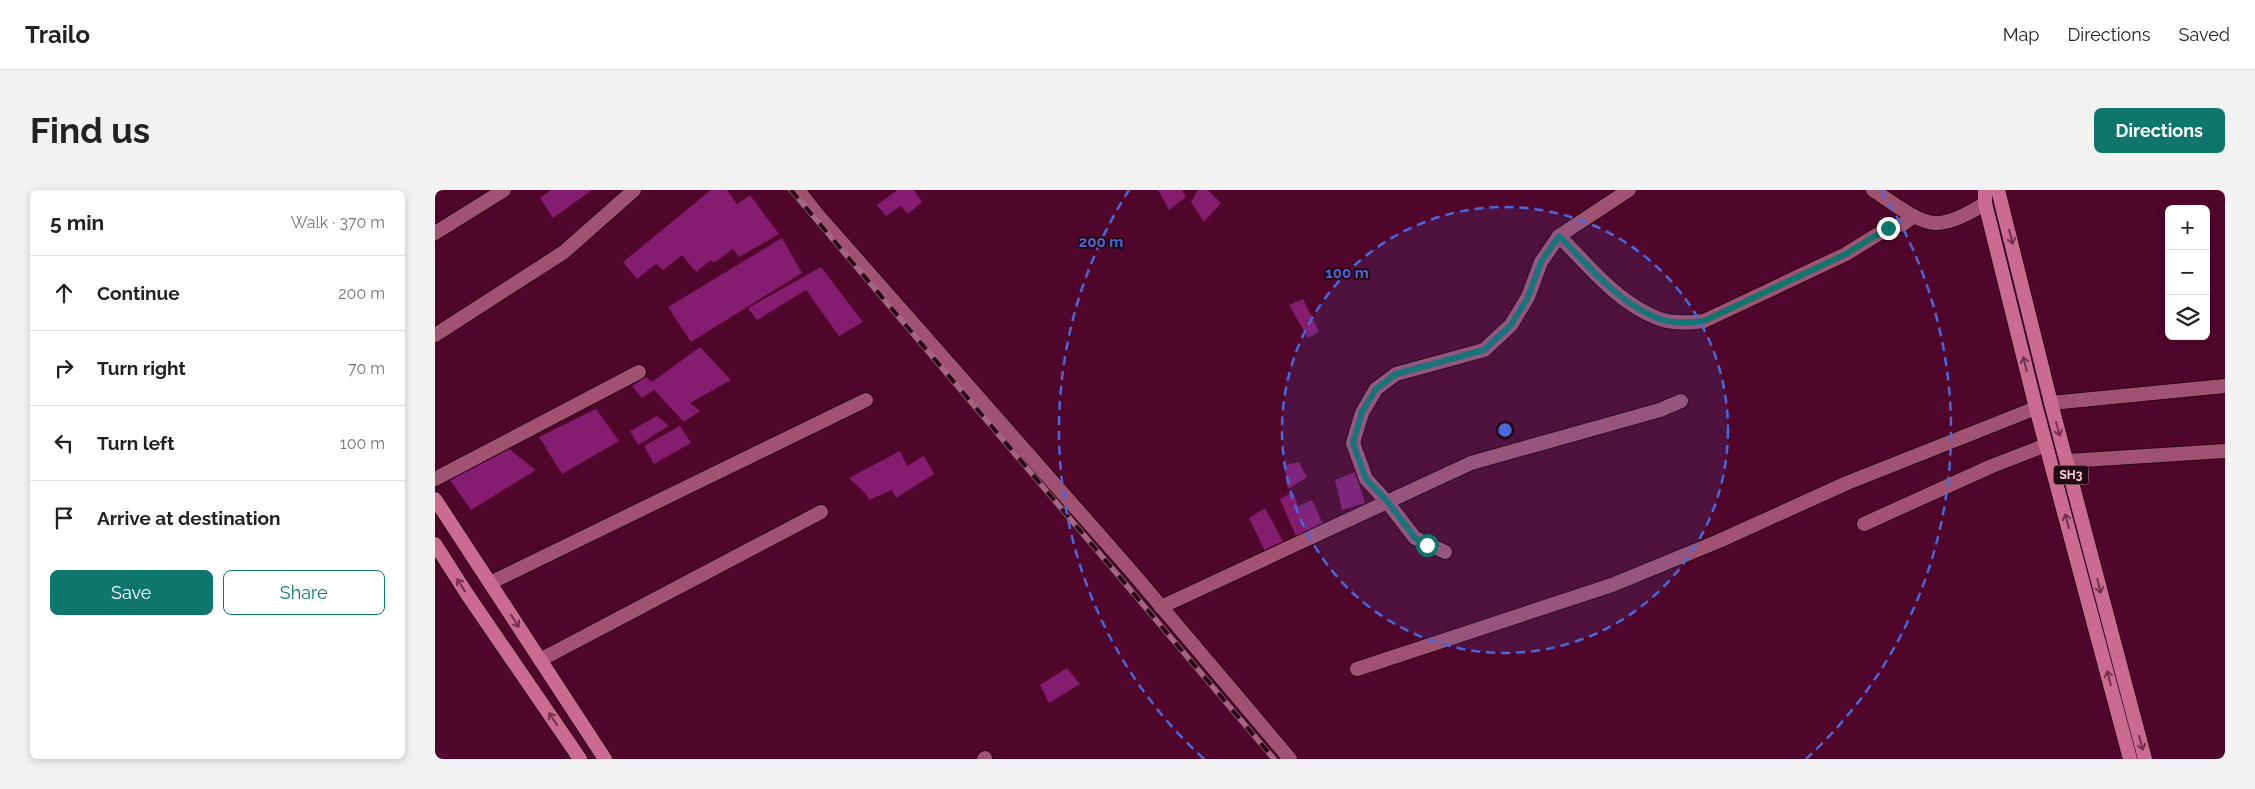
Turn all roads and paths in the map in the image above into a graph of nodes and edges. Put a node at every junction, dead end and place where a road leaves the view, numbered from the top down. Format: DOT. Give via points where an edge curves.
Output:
graph roads {
  1 [pos="504,190"];
  2 [pos="634,190"];
  3 [pos="798,190"];
  4 [pos="1629,190"];
  5 [pos="1873,190"];
  6 [pos="1998,190"];
  7 [pos="1985,196"];
  8 [pos="1914,216"];
  9 [pos="435,234"];
  10 [pos="1559,236"];
  11 [pos="435,335"];
  12 [pos="639,372"];
  13 [pos="2225,386"];
  14 [pos="866,400"];
  15 [pos="1681,401"];
  16 [pos="2051,403"];
  17 [pos="2036,408"];
  18 [pos="2047,445"];
  19 [pos="2225,451"];
  20 [pos="2067,461"];
  21 [pos="435,479"];
  22 [pos="435,499"];
  23 [pos="1388,502"];
  24 [pos="821,512"];
  25 [pos="1864,524"];
  26 [pos="435,544"];
  27 [pos="1445,552"];
  28 [pos="490,583"];
  29 [pos="1161,607"];
  30 [pos="540,660"];
  31 [pos="1357,669"];
  32 [pos="580,759"];
  33 [pos="605,759"];
  34 [pos="1290,759"];
  35 [pos="2130,759"];
  36 [pos="2145,759"];
  1 -- 9 [label="street"];
  2 -- 11 [label="street" via="564,252"];
  3 -- 29 [label="street"];
  4 -- 10 [label="street"];
  5 -- 8 [label="street"];
  6 -- 16 [label="main road, SH3, one-way"];
  7 -- 8 [label="street" via="1969,214 1935,224"];
  17 -- 7 [label="main road, SH3, one-way"];
  8 -- 10 [label="street" via="1846,254 1704,321 1682,323 1658,318 1619,296"];
  10 -- 23 [label="street" via="1541,262 1528,297 1511,325 1484,350 1396,374 1376,389 1362,412 1353,443 1366,479"];
  12 -- 21 [label="street"];
  13 -- 16 [label="street"];
  14 -- 28 [label="street"];
  15 -- 23 [label="street" via="1660,410 1471,464"];
  16 -- 20 [label="main road, SH3, one-way"];
  17 -- 18 [label="main road, SH3"];
  17 -- 31 [label="street" via="1847,483 1612,585"];
  18 -- 25 [label="street" via="1992,466"];
  35 -- 18 [label="main road, SH3, one-way"];
  19 -- 20 [label="street"];
  20 -- 36 [label="main road, SH3, one-way"];
  22 -- 28 [label="main road"];
  23 -- 27 [label="street" via="1415,538"];
  23 -- 29 [label="street"];
  24 -- 30 [label="street"];
  32 -- 26 [label="main road, one-way"];
  28 -- 30 [label="main road, one-way"];
  29 -- 34 [label="street"];
  30 -- 33 [label="main road"];
}
